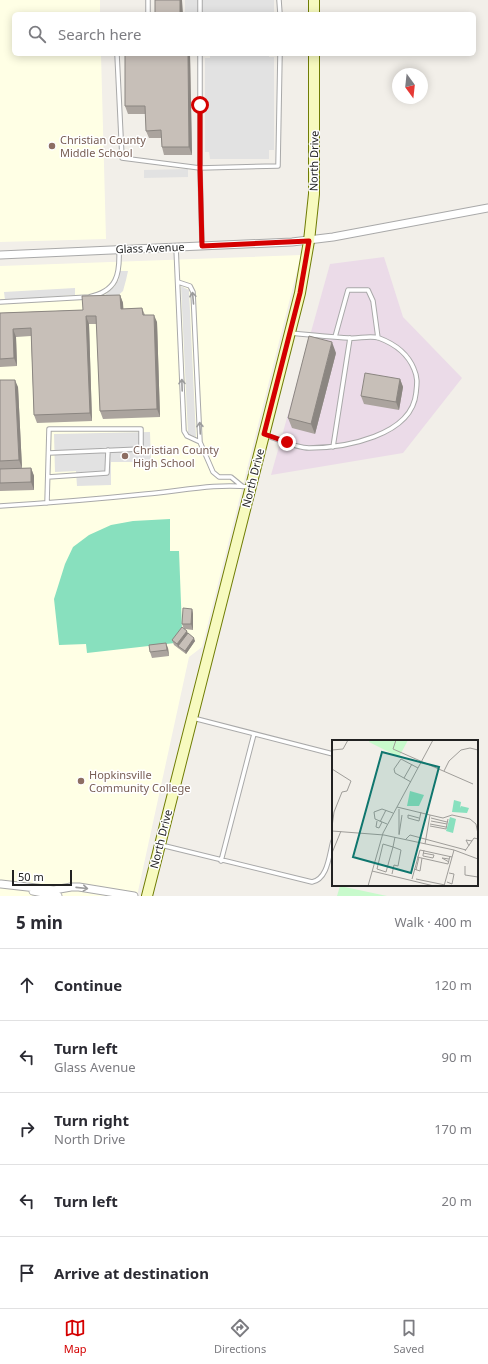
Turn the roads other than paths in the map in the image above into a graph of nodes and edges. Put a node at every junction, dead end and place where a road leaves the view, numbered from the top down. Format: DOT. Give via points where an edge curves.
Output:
graph roads {
  1 [pos="148,0"];
  2 [pos="200,0"];
  3 [pos="280,0"];
  4 [pos="314,0"];
  5 [pos="148,12"];
  6 [pos="200,12"];
  7 [pos="280,12"];
  8 [pos="314,12"];
  9 [pos="117,56"];
  10 [pos="200,56"];
  11 [pos="280,56"];
  12 [pos="314,56"];
  13 [pos="200,168"];
  14 [pos="488,208"];
  15 [pos="309,241"];
  16 [pos="202,246"];
  17 [pos="176,247"];
  18 [pos="119,250"];
  19 [pos="0,255"];
  20 [pos="178,282"];
  21 [pos="0,302"];
  22 [pos="290,333"];
  23 [pos="334,337"];
  24 [pos="350,338"];
  25 [pos="378,338"];
  26 [pos="264,434"];
  27 [pos="200,442"];
  28 [pos="333,447"];
  29 [pos="108,450"];
  30 [pos="49,453"];
  31 [pos="48,476"];
  32 [pos="247,487"];
  33 [pos="47,503"];
  34 [pos="0,506"];
  35 [pos="192,718"];
  36 [pos="254,734"];
  37 [pos="332,754"];
  38 [pos="160,844"];
  39 [pos="332,845"];
  40 [pos="221,861"];
  41 [pos="1,884"];
  42 [pos="58,896"];
  43 [pos="134,896"];
  44 [pos="147,896"];
  1 -- 5 [label="lane"];
  2 -- 6 [label="lane"];
  3 -- 7 [label="lane"];
  4 -- 8 [label="main road"];
  9 -- 13 [label="lane" via="122,158"];
  10 -- 13 [label="lane"];
  11 -- 13 [label="lane" via="278,166"];
  12 -- 15 [label="main road, North Drive" via="314,194"];
  13 -- 16 [label="lane"];
  14 -- 15 [label="street, Glass Avenue"];
  15 -- 16 [label="street, Glass Avenue"];
  15 -- 22 [label="main road, North Drive"];
  16 -- 17 [label="street, Glass Avenue"];
  17 -- 18 [label="street, Glass Avenue"];
  17 -- 20 [label="lane"];
  18 -- 19 [label="street, Glass Avenue"];
  18 -- 21 [label="lane" via="118,274 113,284 100,294 89,297"];
  27 -- 20 [label="lane, one-way" via="193,292 190,286"];
  27 -- 20 [label="lane, one-way" via="186,436 184,432"];
  22 -- 23 [label="lane"];
  22 -- 26 [label="main road, North Drive"];
  23 -- 24 [label="lane"];
  23 -- 25 [label="lane" via="348,290 368,290 373,301"];
  24 -- 25 [label="lane"];
  24 -- 28 [label="lane"];
  25 -- 28 [label="lane" via="398,347 411,361 418,379 416,400 406,417 392,428 364,440"];
  26 -- 28 [label="lane" via="307,448"];
  26 -- 32 [label="main road, North Drive"];
  27 -- 32 [label="lane" via="213,472 219,477 231,477"];
  29 -- 30 [label="lane"];
  29 -- 30 [label="lane" via="141,449 141,429 50,429"];
  29 -- 31 [label="lane" via="107,473"];
  30 -- 31 [label="lane"];
  31 -- 33 [label="lane"];
  32 -- 33 [label="lane" via="202,487"];
  32 -- 35 [label="main road, North Drive"];
  33 -- 34 [label="lane"];
  35 -- 36 [label="lane"];
  35 -- 38 [label="main road, North Drive"];
  36 -- 37 [label="lane"];
  36 -- 40 [label="lane"];
  38 -- 40 [label="lane"];
  38 -- 44 [label="main road, North Drive"];
  39 -- 40 [label="lane" via="324,874 317,882"];
  41 -- 42 [label="street"];
  41 -- 43 [label="street, one-way" via="54,890 79,887"];
}
